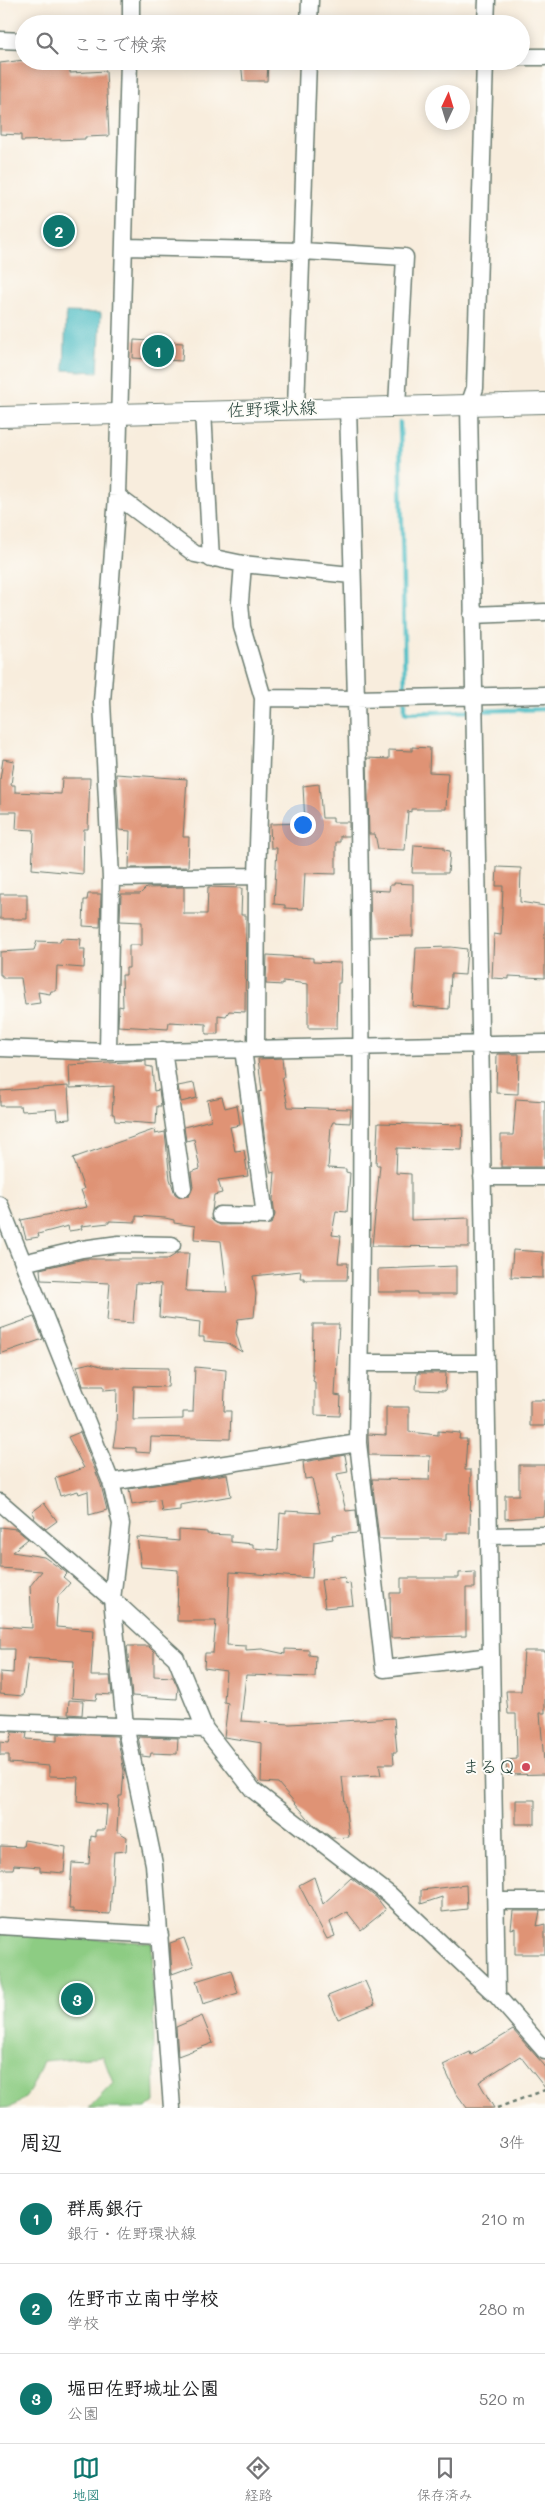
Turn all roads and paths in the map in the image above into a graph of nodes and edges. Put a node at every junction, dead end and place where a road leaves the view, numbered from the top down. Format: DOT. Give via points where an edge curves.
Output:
graph roads {
  1 [pos="132,0"];
  2 [pos="310,0"];
  3 [pos="486,0"];
  4 [pos="131,15"];
  5 [pos="309,15"];
  6 [pos="486,15"];
  7 [pos="0,40"];
  8 [pos="15,41"];
  9 [pos="530,57"];
  10 [pos="545,58"];
  11 [pos="130,70"];
  12 [pos="308,70"];
  13 [pos="485,70"];
  14 [pos="126,246"];
  15 [pos="302,251"];
  16 [pos="545,403"];
  17 [pos="468,405"];
  18 [pos="397,406"];
  19 [pos="348,407"];
  20 [pos="296,408"];
  21 [pos="203,411"];
  22 [pos="120,414"];
  23 [pos="0,417"];
  24 [pos="117,496"];
  25 [pos="211,559"];
  26 [pos="243,564"];
  27 [pos="351,575"];
  28 [pos="545,612"];
  29 [pos="472,614"];
  30 [pos="545,695"];
  31 [pos="473,697"];
  32 [pos="263,698"];
  33 [pos="356,699"];
  34 [pos="257,876"];
  35 [pos="111,878"];
  36 [pos="481,1043"];
  37 [pos="545,1043"];
  38 [pos="361,1046"];
  39 [pos="0,1048"];
  40 [pos="250,1049"];
  41 [pos="163,1050"];
  42 [pos="108,1052"];
  43 [pos="482,1177"];
  44 [pos="545,1177"];
  45 [pos="183,1188"];
  46 [pos="0,1205"];
  47 [pos="220,1215"];
  48 [pos="172,1245"];
  49 [pos="23,1263"];
  50 [pos="360,1363"];
  51 [pos="486,1363"];
  52 [pos="358,1443"];
  53 [pos="111,1482"];
  54 [pos="2,1508"];
  55 [pos="490,1536"];
  56 [pos="545,1536"];
  57 [pos="112,1599"];
  58 [pos="491,1656"];
  59 [pos="0,1722"];
  60 [pos="125,1725"];
  61 [pos="205,1729"];
  62 [pos="497,1901"];
  63 [pos="545,1901"];
  64 [pos="0,1926"];
  65 [pos="160,1935"];
  66 [pos="497,1996"];
  67 [pos="545,2051"];
  68 [pos="545,2090"];
  69 [pos="172,2108"];
  70 [pos="497,2108"];
  1 -- 4 [label="street"];
  2 -- 5 [label="street"];
  3 -- 6 [label="street"];
  7 -- 8 [label="street"];
  9 -- 10 [label="street"];
  11 -- 14 [label="street"];
  12 -- 15 [label="street"];
  13 -- 17 [label="street" via="475,388"];
  14 -- 15 [label="street"];
  14 -- 22 [label="street"];
  15 -- 18 [label="street" via="405,257"];
  15 -- 20 [label="street"];
  16 -- 17 [label="main road, 佐野環状線"];
  17 -- 18 [label="main road, 佐野環状線"];
  17 -- 29 [label="street"];
  18 -- 19 [label="main road, 佐野環状線"];
  19 -- 20 [label="main road, 佐野環状線"];
  19 -- 27 [label="street"];
  20 -- 21 [label="main road, 佐野環状線"];
  21 -- 22 [label="main road, 佐野環状線"];
  21 -- 25 [label="street"];
  22 -- 23 [label="main road, 佐野環状線"];
  22 -- 24 [label="street"];
  24 -- 25 [label="street" via="195,554"];
  24 -- 35 [label="street" via="102,702"];
  25 -- 26 [label="street"];
  26 -- 27 [label="street"];
  26 -- 32 [label="street" via="242,627"];
  27 -- 33 [label="street"];
  28 -- 29 [label="street"];
  29 -- 31 [label="street"];
  30 -- 31 [label="street"];
  31 -- 33 [label="street"];
  31 -- 36 [label="street"];
  32 -- 33 [label="street"];
  32 -- 34 [label="street"];
  33 -- 38 [label="street"];
  34 -- 35 [label="street"];
  34 -- 40 [label="street"];
  35 -- 42 [label="street"];
  36 -- 37 [label="street"];
  36 -- 38 [label="street"];
  36 -- 43 [label="street"];
  38 -- 40 [label="street"];
  38 -- 50 [label="street"];
  39 -- 42 [label="street"];
  40 -- 41 [label="street"];
  40 -- 47 [label="street" via="265,1216"];
  41 -- 42 [label="street"];
  41 -- 45 [label="street"];
  43 -- 44 [label="street"];
  43 -- 51 [label="street"];
  46 -- 49 [label="street"];
  48 -- 49 [label="street" via="119,1244"];
  49 -- 53 [label="street"];
  50 -- 51 [label="street"];
  50 -- 52 [label="street"];
  51 -- 55 [label="street"];
  52 -- 53 [label="street"];
  52 -- 58 [label="street" via="384,1670"];
  53 -- 57 [label="street" via="121,1524"];
  54 -- 57 [label="street"];
  55 -- 56 [label="street"];
  55 -- 58 [label="street"];
  57 -- 60 [label="street"];
  57 -- 61 [label="street" via="176,1658"];
  58 -- 62 [label="street"];
  59 -- 60 [label="street"];
  60 -- 61 [label="street"];
  60 -- 65 [label="street" via="154,1864"];
  61 -- 66 [label="street" via="253,1790 390,1895"];
  62 -- 63 [label="street"];
  62 -- 66 [label="street"];
  64 -- 65 [label="street"];
  65 -- 69 [label="street"];
  66 -- 67 [label="street"];
  68 -- 70 [label="path"];
}
